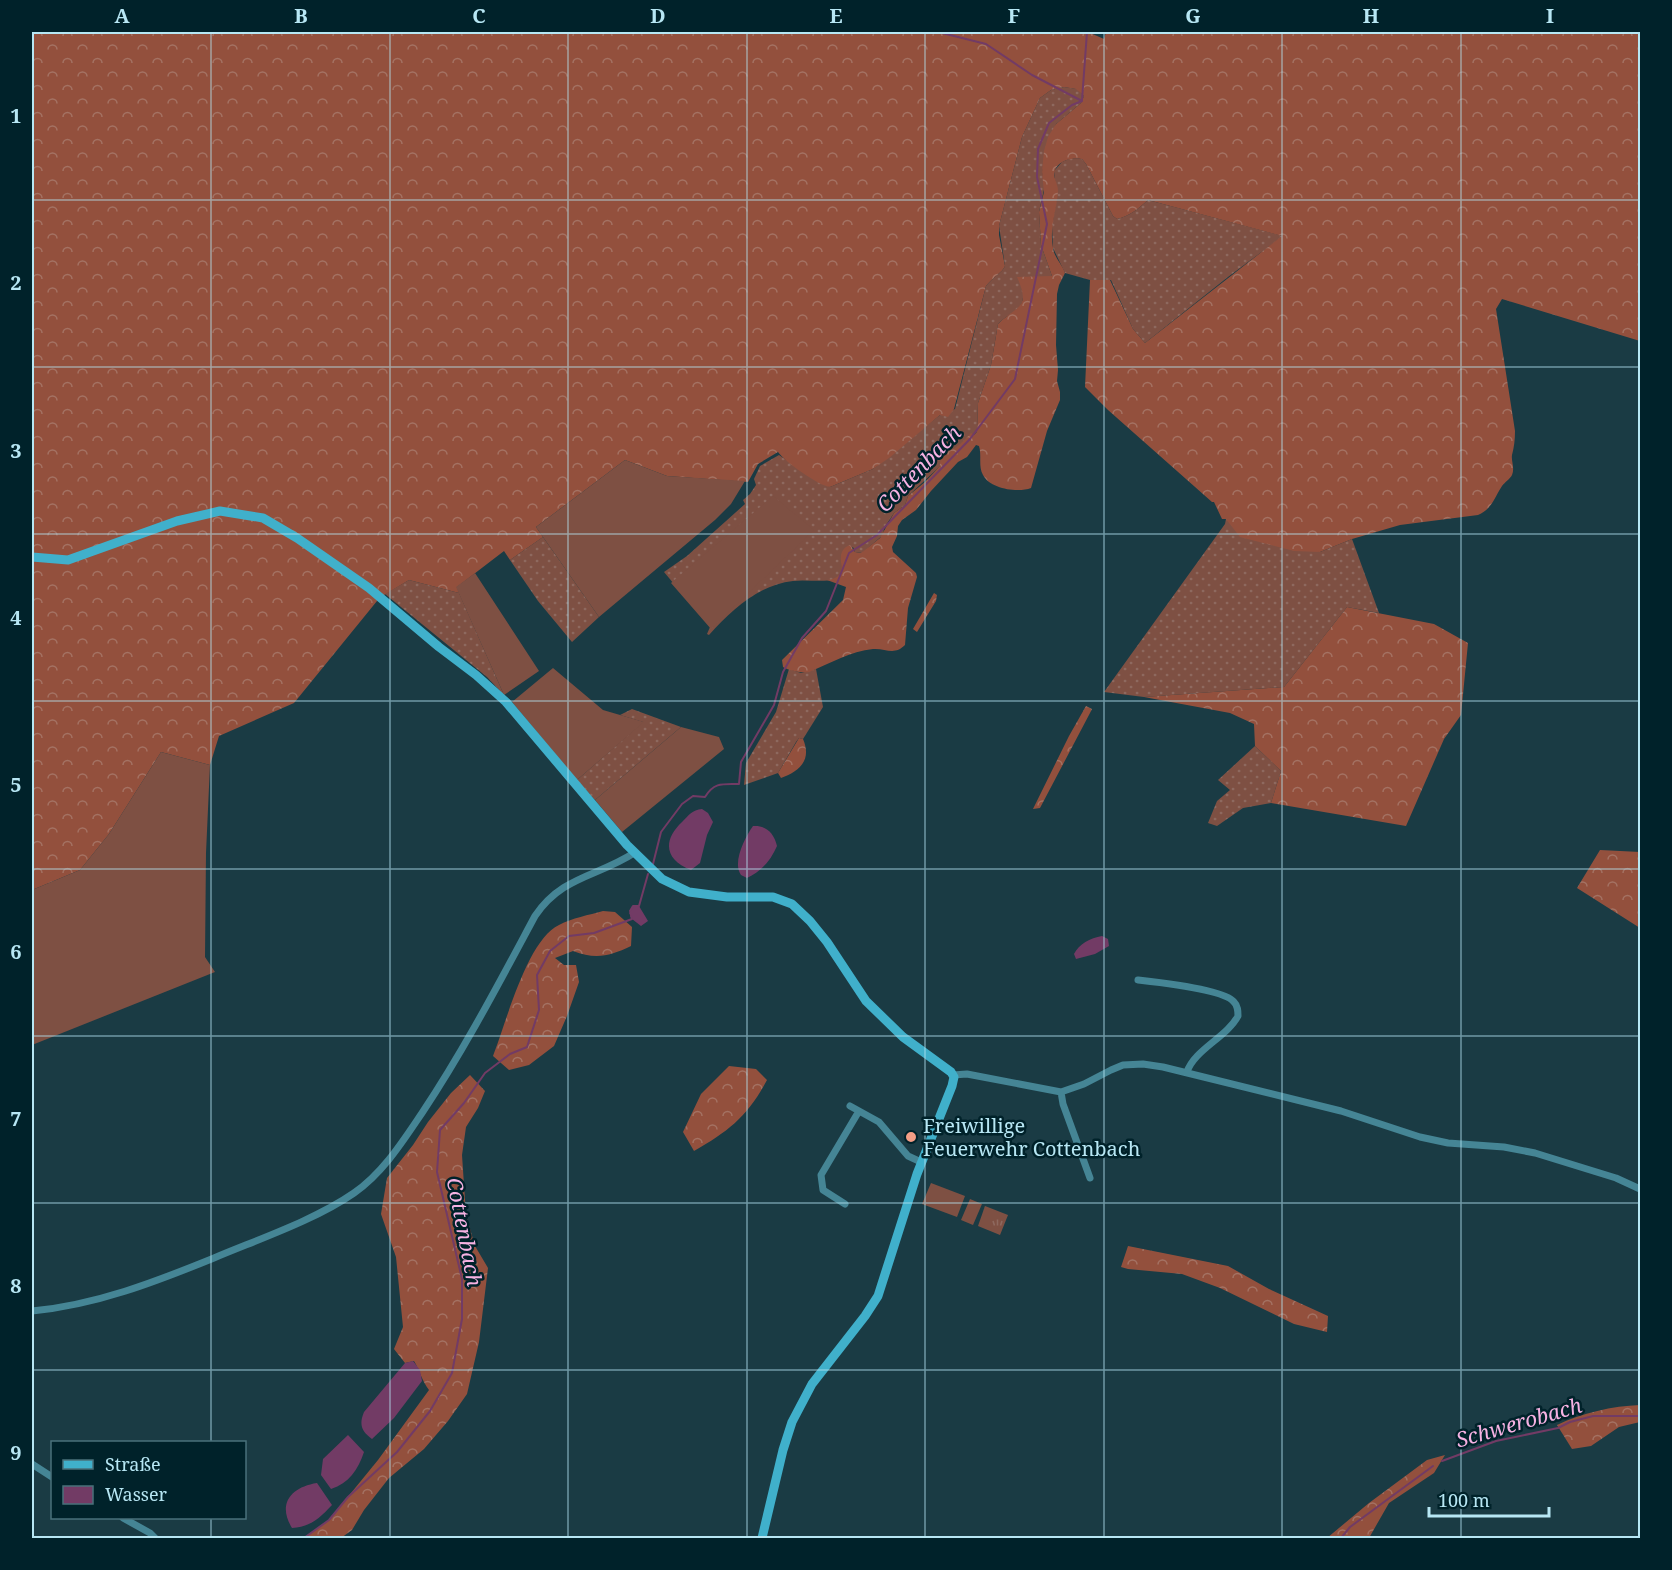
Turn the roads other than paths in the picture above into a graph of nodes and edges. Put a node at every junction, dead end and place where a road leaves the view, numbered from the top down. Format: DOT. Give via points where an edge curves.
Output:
graph roads {
  1 [pos="32,557"];
  2 [pos="634,853"];
  3 [pos="1138,980"];
  4 [pos="1187,1072"];
  5 [pos="953,1075"];
  6 [pos="1061,1092"];
  7 [pos="850,1106"];
  8 [pos="859,1111"];
  9 [pos="921,1162"];
  10 [pos="1090,1178"];
  11 [pos="1641,1189"];
  12 [pos="845,1204"];
  13 [pos="32,1311"];
  14 [pos="32,1464"];
  15 [pos="51,1476"];
  16 [pos="125,1519"];
  17 [pos="155,1539"];
  18 [pos="762,1539"];
  1 -- 2 [label="street" via="68,560 177,520 220,511 263,518 369,588 477,675 506,702"];
  2 -- 5 [label="street" via="662,879 681,889 727,897 773,897 792,904 827,942 866,1001 903,1037"];
  2 -- 13 [label="street" via="561,889 546,901 453,1066 402,1142 357,1191 324,1211 152,1283 81,1304"];
  3 -- 4 [label="street" via="1193,988 1229,998 1236,1005 1238,1016 1233,1024"];
  4 -- 6 [label="street" via="1129,1064"];
  4 -- 11 [label="street" via="1341,1111 1420,1137 1535,1153"];
  5 -- 6 [label="street" via="967,1074"];
  5 -- 9 [label="street"];
  6 -- 10 [label="street"];
  7 -- 8 [label="street"];
  8 -- 9 [label="street" via="879,1122 908,1156"];
  8 -- 12 [label="street" via="821,1175 823,1190"];
  9 -- 18 [label="street" via="878,1296 812,1384 792,1422"];
  14 -- 15 [label="street"];
  16 -- 17 [label="street"];
}
